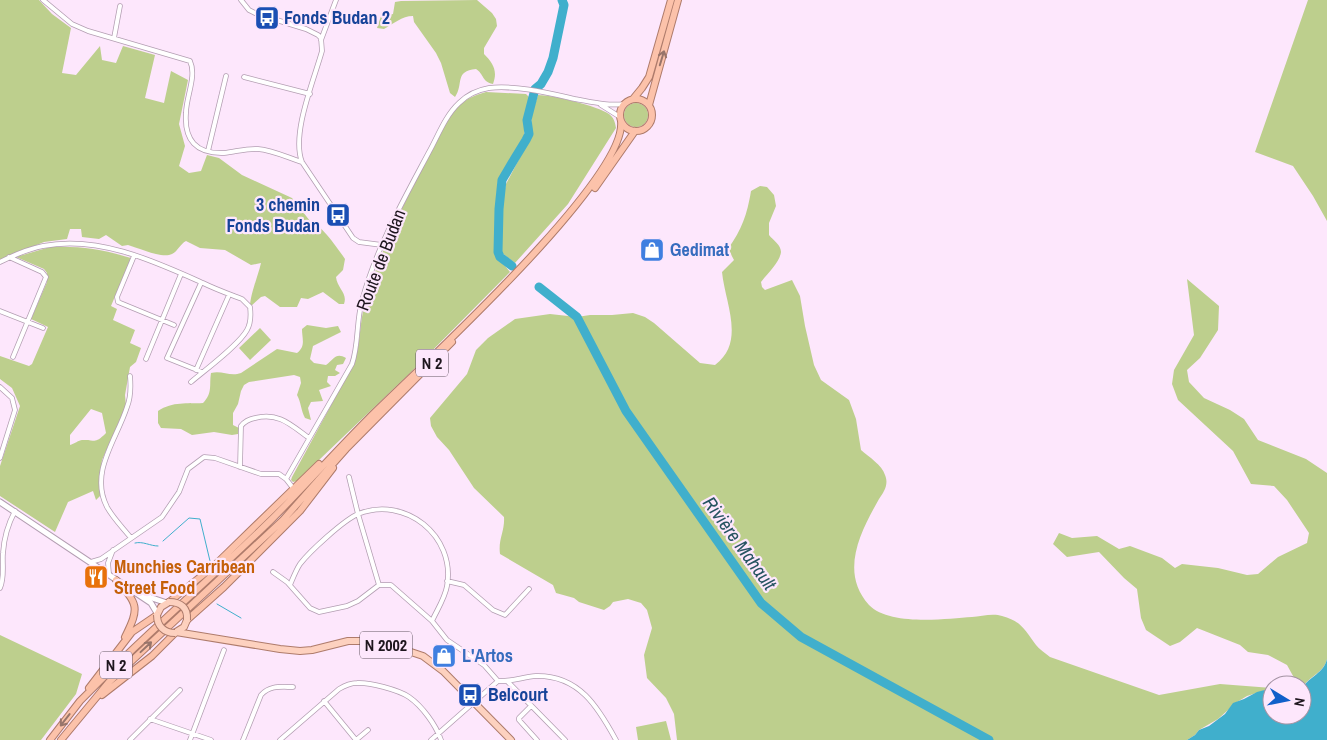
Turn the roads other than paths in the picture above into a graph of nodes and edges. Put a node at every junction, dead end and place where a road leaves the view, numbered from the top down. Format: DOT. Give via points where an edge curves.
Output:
graph roads {
  1 [pos="43,0"];
  2 [pos="241,0"];
  3 [pos="336,0"];
  4 [pos="671,0"];
  5 [pos="678,0"];
  6 [pos="120,6"];
  7 [pos="114,38"];
  8 [pos="321,40"];
  9 [pos="226,76"];
  10 [pos="244,77"];
  11 [pos="310,94"];
  12 [pos="633,98"];
  13 [pos="597,104"];
  14 [pos="624,104"];
  15 [pos="649,105"];
  16 [pos="620,119"];
  17 [pos="635,131"];
  18 [pos="208,151"];
  19 [pos="302,162"];
  20 [pos="382,245"];
  21 [pos="134,256"];
  22 [pos="9,258"];
  23 [pos="0,262"];
  24 [pos="181,274"];
  25 [pos="201,283"];
  26 [pos="229,294"];
  27 [pos="0,311"];
  28 [pos="162,319"];
  29 [pos="28,322"];
  30 [pos="174,324"];
  31 [pos="42,328"];
  32 [pos="13,357"];
  33 [pos="146,359"];
  34 [pos="196,370"];
  35 [pos="202,372"];
  36 [pos="130,376"];
  37 [pos="191,382"];
  38 [pos="0,387"];
  39 [pos="309,438"];
  40 [pos="344,447"];
  41 [pos="0,458"];
  42 [pos="240,467"];
  43 [pos="349,477"];
  44 [pos="286,479"];
  45 [pos="293,488"];
  46 [pos="0,502"];
  47 [pos="15,511"];
  48 [pos="358,514"];
  49 [pos="131,538"];
  50 [pos="113,550"];
  51 [pos="91,562"];
  52 [pos="273,572"];
  53 [pos="110,575"];
  54 [pos="116,580"];
  55 [pos="447,582"];
  56 [pos="290,585"];
  57 [pos="379,585"];
  58 [pos="0,588"];
  59 [pos="528,589"];
  60 [pos="140,594"];
  61 [pos="168,602"];
  62 [pos="157,614"];
  63 [pos="187,620"];
  64 [pos="432,621"];
  65 [pos="176,632"];
  66 [pos="199,635"];
  67 [pos="119,649"];
  68 [pos="224,650"];
  69 [pos="498,681"];
  70 [pos="508,682"];
  71 [pos="293,687"];
  72 [pos="180,690"];
  73 [pos="80,701"];
  74 [pos="324,701"];
  75 [pos="473,702"];
  76 [pos="531,706"];
  77 [pos="150,719"];
  78 [pos="368,730"];
  79 [pos="192,734"];
  80 [pos="439,734"];
  81 [pos="50,740"];
  82 [pos="63,740"];
  83 [pos="130,740"];
  84 [pos="190,740"];
  85 [pos="211,740"];
  86 [pos="243,740"];
  87 [pos="280,740"];
  88 [pos="356,740"];
  89 [pos="431,740"];
  90 [pos="441,740"];
  91 [pos="510,740"];
  92 [pos="537,740"];
  93 [pos="565,740"];
  94 [pos="616,740"];
  1 -- 7 [label="street" via="72,24"];
  2 -- 8 [label="street" via="253,12 312,31"];
  3 -- 8 [label="street"];
  4 -- 12 [label="highway" via="649,77"];
  15 -- 5 [label="highway, N 2, one-way"];
  6 -- 7 [label="street"];
  7 -- 18 [label="street" via="190,60 187,131 193,144"];
  8 -- 11 [label="street" via="322,51"];
  9 -- 18 [label="street"];
  10 -- 11 [label="street"];
  11 -- 19 [label="street" via="298,137"];
  12 -- 14 [label="highway"];
  12 -- 15 [label="highway"];
  13 -- 14 [label="street"];
  13 -- 16 [label="street" via="608,108"];
  13 -- 20 [label="street, Route de Budan" via="530,91 500,88 476,91 458,104 440,132"];
  14 -- 16 [label="highway, N 2"];
  15 -- 17 [label="highway, N 2" via="652,116 649,124"];
  16 -- 17 [label="highway"];
  16 -- 40 [label="highway, N 2" via="622,129 618,142 582,198 514,274"];
  17 -- 40 [label="highway, N 2" via="600,181 535,257"];
  18 -- 19 [label="street" via="223,153 256,149"];
  19 -- 20 [label="street" via="353,238"];
  20 -- 39 [label="street, Route de Budan" via="362,300 352,364"];
  21 -- 22 [label="street" via="108,247 69,244 44,246"];
  21 -- 24 [label="street"];
  21 -- 28 [label="street" via="117,300"];
  22 -- 23 [label="street"];
  22 -- 29 [label="street" via="45,275"];
  24 -- 25 [label="street"];
  24 -- 28 [label="street"];
  25 -- 26 [label="street"];
  25 -- 34 [label="street" via="167,358"];
  26 -- 34 [label="street"];
  26 -- 35 [label="street" via="242,299 250,307 248,329"];
  27 -- 29 [label="street"];
  28 -- 30 [label="street"];
  28 -- 33 [label="street"];
  29 -- 31 [label="street"];
  29 -- 32 [label="street"];
  34 -- 35 [label="street"];
  35 -- 37 [label="street"];
  36 -- 49 [label="street" via="130,398 106,456 102,485 107,507"];
  38 -- 41 [label="street" via="12,398 15,410"];
  39 -- 42 [label="street" via="276,417 247,420 241,426"];
  39 -- 44 [label="street, Route de Budan"];
  40 -- 45 [label="highway" via="334,450"];
  40 -- 63 [label="highway" via="324,481 300,511"];
  40 -- 73 [label="highway, N 2"];
  82 -- 40 [label="highway, N 2, one-way" via="109,682 283,520"];
  42 -- 44 [label="street" via="261,474 279,474"];
  42 -- 49 [label="street" via="210,457 200,459 186,472 179,492 165,514"];
  43 -- 48 [label="street"];
  44 -- 45 [label="street"];
  45 -- 61 [label="highway" via="214,566"];
  46 -- 47 [label="street"];
  47 -- 51 [label="street"];
  47 -- 58 [label="street" via="5,537"];
  48 -- 55 [label="street" via="379,510 417,518 440,540"];
  48 -- 56 [label="street" via="338,527 300,564"];
  48 -- 57 [label="street"];
  49 -- 50 [label="street"];
  50 -- 51 [label="street"];
  50 -- 53 [label="street" via="108,563"];
  51 -- 53 [label="street"];
  52 -- 56 [label="street"];
  53 -- 54 [label="street"];
  54 -- 60 [label="street"];
  54 -- 67 [label="highway" via="132,599 135,610 132,624"];
  55 -- 59 [label="street" via="464,585 493,610 505,615"];
  55 -- 64 [label="street"];
  56 -- 57 [label="street" via="310,608 319,612 347,606"];
  57 -- 64 [label="street" via="391,585"];
  60 -- 61 [label="street"];
  60 -- 62 [label="street" via="153,604"];
  61 -- 62 [label="main road"];
  61 -- 63 [label="main road, bridge" via="183,606"];
  62 -- 65 [label="main road, bridge" via="161,628"];
  62 -- 67 [label="highway" via="132,632"];
  63 -- 65 [label="main road"];
  63 -- 66 [label="main road"];
  64 -- 69 [label="street" via="447,640 484,665"];
  65 -- 66 [label="main road, N 2002"];
  65 -- 82 [label="highway" via="152,656 102,695"];
  66 -- 75 [label="main road, N 2002" via="293,650 312,650 348,641 408,651 434,664"];
  67 -- 73 [label="highway"];
  68 -- 79 [label="street"];
  69 -- 70 [label="street"];
  69 -- 75 [label="street"];
  70 -- 76 [label="street"];
  70 -- 94 [label="street" via="539,676 568,683 591,700"];
  71 -- 86 [label="street" via="273,687 264,691"];
  72 -- 77 [label="street"];
  73 -- 81 [label="highway, N 2, one-way"];
  74 -- 80 [label="street" via="338,689 357,683 401,693 417,703"];
  74 -- 87 [label="street"];
  74 -- 88 [label="street"];
  75 -- 80 [label="street"];
  75 -- 91 [label="main road, N 2002"];
  76 -- 92 [label="street" via="519,720"];
  76 -- 93 [label="street"];
  77 -- 79 [label="street"];
  77 -- 83 [label="street"];
  78 -- 88 [label="street"];
  79 -- 84 [label="street"];
  79 -- 85 [label="street"];
  80 -- 89 [label="street"];
  80 -- 90 [label="street"];
}
